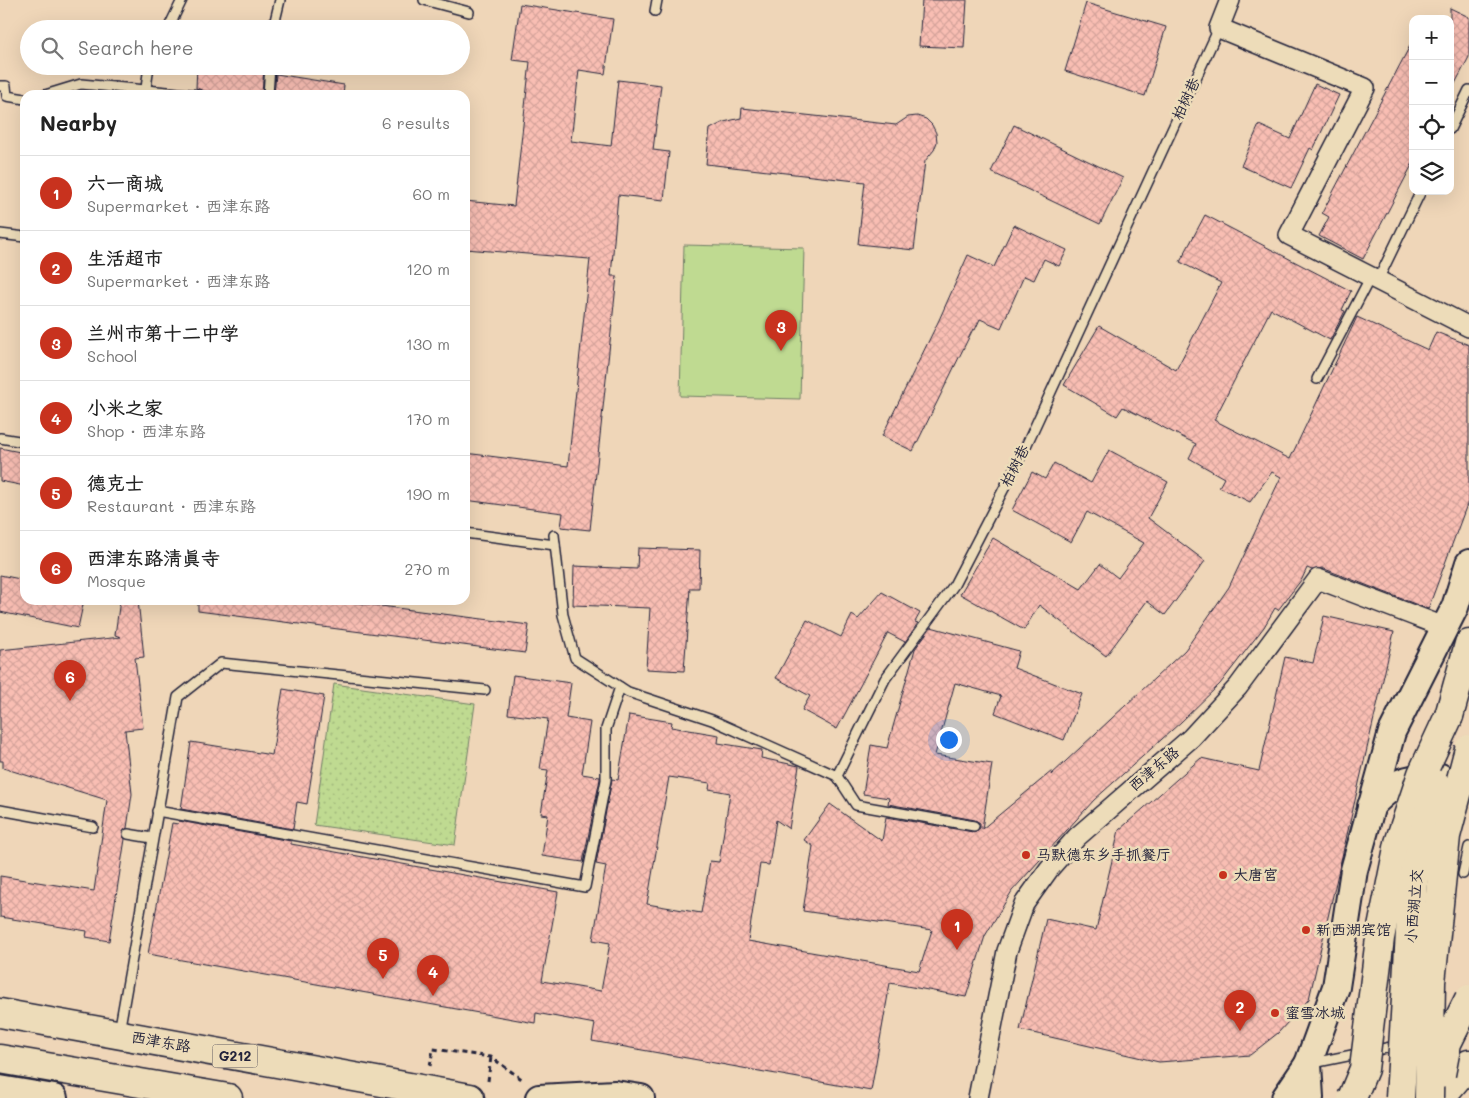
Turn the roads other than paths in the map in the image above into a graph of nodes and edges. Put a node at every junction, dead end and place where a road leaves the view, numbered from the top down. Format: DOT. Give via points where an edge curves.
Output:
graph roads {
  1 [pos="182,0"];
  2 [pos="280,0"];
  3 [pos="424,0"];
  4 [pos="657,0"];
  5 [pos="1230,0"];
  6 [pos="655,11"];
  7 [pos="470,12"];
  8 [pos="172,20"];
  9 [pos="275,20"];
  10 [pos="1219,28"];
  11 [pos="148,75"];
  12 [pos="269,75"];
  13 [pos="0,86"];
  14 [pos="146,88"];
  15 [pos="62,90"];
  16 [pos="114,90"];
  17 [pos="161,90"];
  18 [pos="268,90"];
  19 [pos="1469,90"];
  20 [pos="20,97"];
  21 [pos="1454,121"];
  22 [pos="1419,195"];
  23 [pos="0,234"];
  24 [pos="20,236"];
  25 [pos="1374,278"];
  26 [pos="1469,326"];
  27 [pos="1317,379"];
  28 [pos="0,438"];
  29 [pos="20,441"];
  30 [pos="470,533"];
  31 [pos="554,535"];
  32 [pos="555,545"];
  33 [pos="1469,563"];
  34 [pos="1444,627"];
  35 [pos="1469,644"];
  36 [pos="620,687"];
  37 [pos="486,690"];
  38 [pos="1449,716"];
  39 [pos="1469,749"];
  40 [pos="837,776"];
  41 [pos="1467,786"];
  42 [pos="1370,806"];
  43 [pos="0,810"];
  44 [pos="157,811"];
  45 [pos="974,826"];
  46 [pos="93,827"];
  47 [pos="128,834"];
  48 [pos="152,838"];
  49 [pos="1469,847"];
  50 [pos="1463,874"];
  51 [pos="1469,999"];
  52 [pos="0,1013"];
  53 [pos="1460,1033"];
  54 [pos="119,1035"];
  55 [pos="0,1059"];
  56 [pos="1308,1064"];
  57 [pos="1469,1064"];
  58 [pos="0,1089"];
  59 [pos="478,1094"];
  60 [pos="54,1098"];
  61 [pos="228,1098"];
  62 [pos="538,1098"];
  63 [pos="548,1098"];
  64 [pos="641,1098"];
  65 [pos="978,1098"];
  66 [pos="1285,1098"];
  67 [pos="1310,1098"];
  68 [pos="1352,1098"];
  69 [pos="1400,1098"];
  70 [pos="1429,1098"];
  71 [pos="1438,1098"];
  1 -- 8 [label="lane"];
  2 -- 9 [label="lane"];
  3 -- 7 [label="lane"];
  4 -- 6 [label="lane"];
  5 -- 10 [label="street, 柏树巷"];
  10 -- 25 [label="street" via="1365,88 1289,235"];
  10 -- 40 [label="lane, 柏树巷" via="1026,446 954,585 885,679"];
  11 -- 14 [label="lane"];
  12 -- 18 [label="lane"];
  13 -- 20 [label="lane" via="6,86 7,96"];
  14 -- 16 [label="lane"];
  14 -- 17 [label="lane"];
  15 -- 16 [label="lane" via="82,84"];
  19 -- 21 [label="lane"];
  22 -- 25 [label="lane"];
  23 -- 24 [label="lane"];
  25 -- 26 [label="street"];
  25 -- 27 [label="lane"];
  28 -- 29 [label="lane"];
  30 -- 32 [label="lane"];
  31 -- 32 [label="lane"];
  32 -- 36 [label="lane" via="563,615 575,658"];
  33 -- 34 [label="street" via="1455,607"];
  34 -- 42 [label="street" via="1392,732"];
  34 -- 65 [label="street, 西津东路" via="1318,579 1238,687 1191,738 1077,837 1024,904 1008,951"];
  35 -- 38 [label="main road"];
  36 -- 40 [label="lane" via="712,720"];
  36 -- 44 [label="lane" via="606,729 606,780 585,888"];
  37 -- 44 [label="lane" via="221,663 178,697"];
  38 -- 68 [label="main road, bridge" via="1422,774 1399,843 1380,938 1364,1069"];
  38 -- 69 [label="main road, 小西湖立交, bridge" via="1413,883"];
  39 -- 70 [label="main road, bridge" via="1446,836 1431,982"];
  40 -- 45 [label="lane" via="856,805"];
  41 -- 42 [label="street" via="1452,778 1420,776 1392,785"];
  42 -- 56 [label="street" via="1354,870 1336,987"];
  43 -- 46 [label="lane"];
  44 -- 48 [label="lane"];
  47 -- 48 [label="lane"];
  48 -- 54 [label="lane"];
  49 -- 50 [label="lane"];
  51 -- 71 [label="main road, bridge" via="1447,1043"];
  52 -- 54 [label="main road, 西津东路 / G212"];
  53 -- 56 [label="lane"];
  54 -- 59 [label="main road, 西津东路 / G212"];
  55 -- 61 [label="main road"];
  56 -- 66 [label="street"];
  56 -- 67 [label="street"];
  57 -- 71 [label="main road"];
  58 -- 60 [label="street"];
  62 -- 63 [label="street"];
  63 -- 64 [label="street" via="615,1094"];
}
